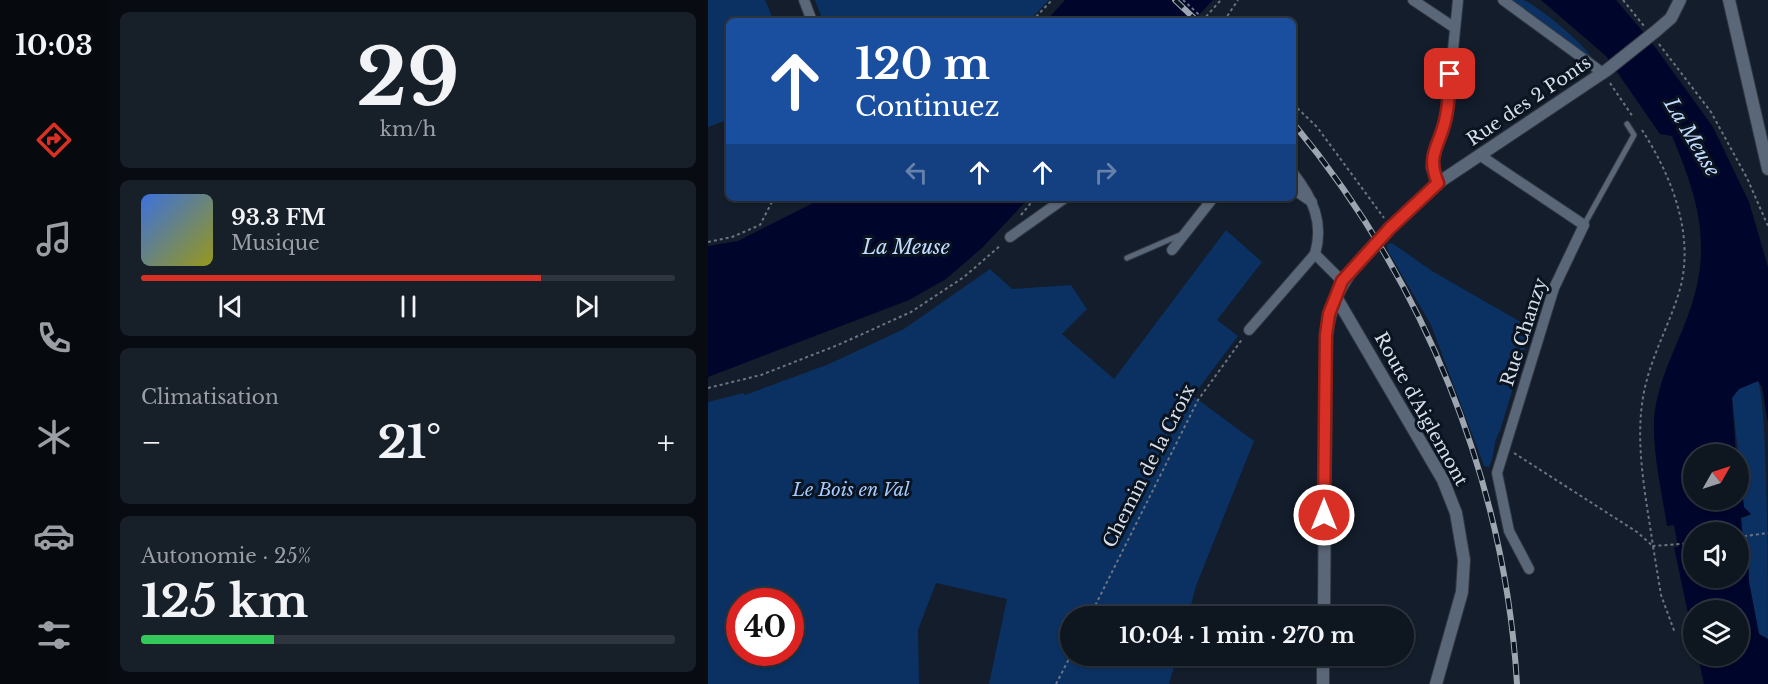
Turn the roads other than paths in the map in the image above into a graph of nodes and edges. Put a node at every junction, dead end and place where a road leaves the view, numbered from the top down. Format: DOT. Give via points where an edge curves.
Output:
graph roads {
  1 [pos="804,0"];
  2 [pos="1413,0"];
  3 [pos="1458,0"];
  4 [pos="1503,0"];
  5 [pos="1680,0"];
  6 [pos="1727,1"];
  7 [pos="811,18"];
  8 [pos="1455,28"];
  9 [pos="1605,71"];
  10 [pos="1627,124"];
  11 [pos="1481,156"];
  12 [pos="1768,166"];
  13 [pos="1296,178"];
  14 [pos="1438,183"];
  15 [pos="1296,191"];
  16 [pos="1061,201"];
  17 [pos="1211,201"];
  18 [pos="1312,202"];
  19 [pos="1584,225"];
  20 [pos="1186,233"];
  21 [pos="1010,237"];
  22 [pos="1172,250"];
  23 [pos="1315,254"];
  24 [pos="1127,258"];
  25 [pos="1342,281"];
  26 [pos="1336,297"];
  27 [pos="1249,330"];
  28 [pos="1529,569"];
  29 [pos="1324,606"];
  30 [pos="1323,666"];
  31 [pos="1323,684"];
  32 [pos="1436,684"];
  1 -- 7 [label="street"];
  2 -- 8 [label="street"];
  3 -- 8 [label="street"];
  4 -- 9 [label="street"];
  5 -- 9 [label="street, Rue des 2 Ponts, bridge" via="1671,18"];
  6 -- 12 [label="street"];
  8 -- 14 [label="street" via="1446,120 1431,167"];
  9 -- 11 [label="street, Rue des 2 Ponts"];
  10 -- 19 [label="lane" via="1634,135"];
  11 -- 14 [label="street, Rue des 2 Ponts"];
  11 -- 19 [label="street"];
  13 -- 18 [label="street"];
  14 -- 25 [label="street, Rue des 2 Ponts, bridge"];
  15 -- 18 [label="street"];
  16 -- 21 [label="street"];
  17 -- 20 [label="street"];
  18 -- 23 [label="street" via="1320,237"];
  19 -- 28 [label="street, Rue Chanzy" via="1554,288 1497,473 1509,531"];
  20 -- 22 [label="street"];
  20 -- 24 [label="lane"];
  23 -- 25 [label="street"];
  23 -- 27 [label="street"];
  25 -- 26 [label="street"];
  26 -- 29 [label="street" via="1326,335"];
  26 -- 32 [label="street, Route d'Aiglemont" via="1443,480 1456,513 1464,560 1462,592"];
  30 -- 31 [label="street"];
}
